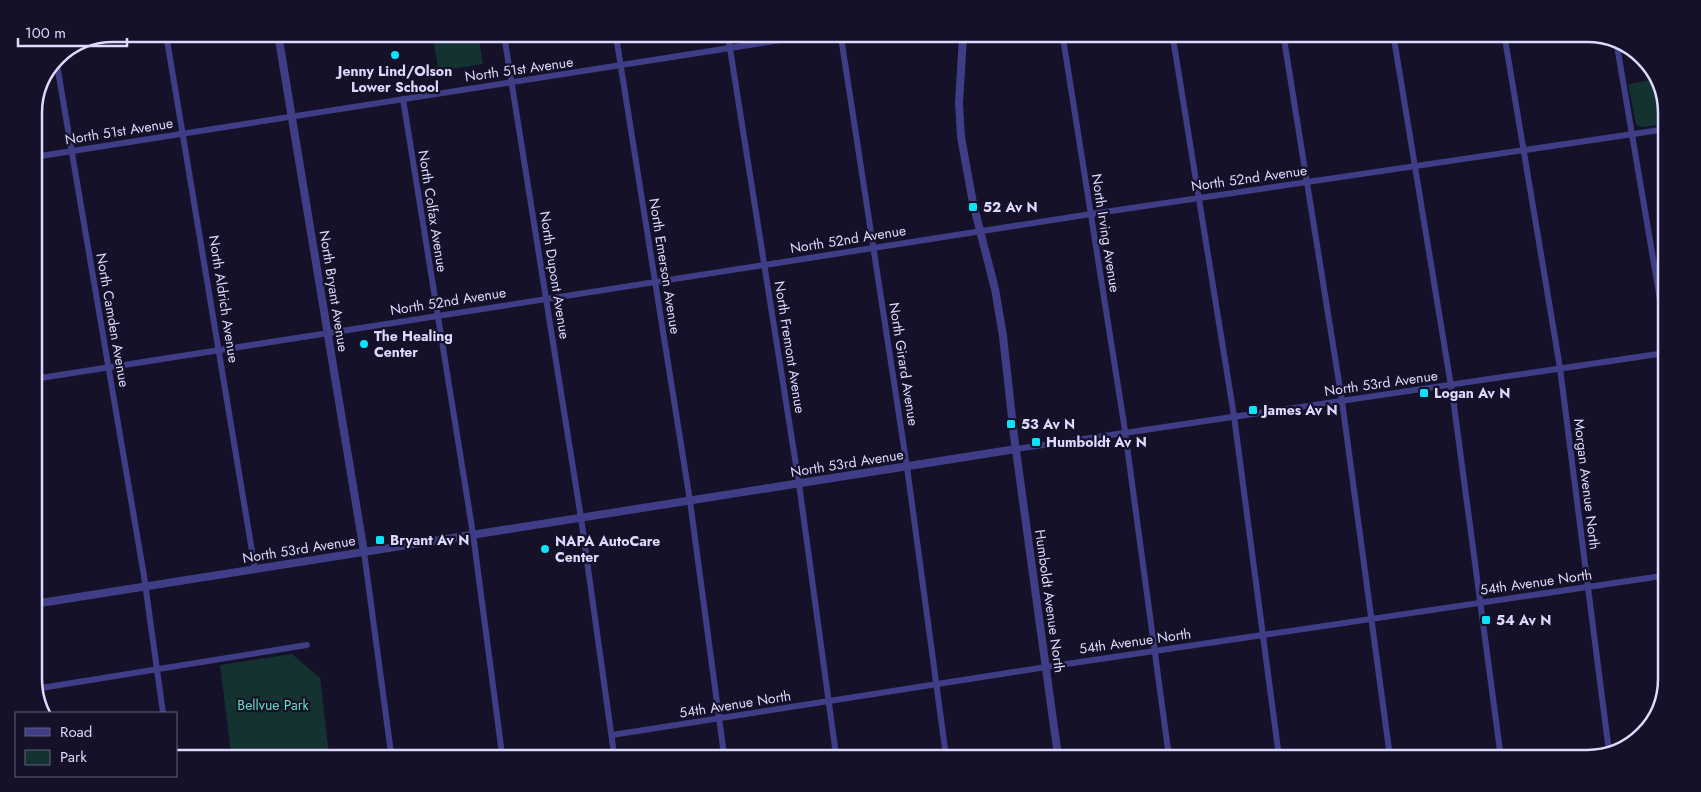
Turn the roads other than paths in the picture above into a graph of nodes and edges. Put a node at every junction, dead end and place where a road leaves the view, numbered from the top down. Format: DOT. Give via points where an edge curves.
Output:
graph roads {
  1 [pos="167,42"];
  2 [pos="279,42"];
  3 [pos="505,42"];
  4 [pos="617,42"];
  5 [pos="729,42"];
  6 [pos="765,42"];
  7 [pos="842,42"];
  8 [pos="963,42"];
  9 [pos="1064,42"];
  10 [pos="1174,42"];
  11 [pos="1285,42"];
  12 [pos="1395,42"];
  13 [pos="1505,42"];
  14 [pos="730,48"];
  15 [pos="1618,49"];
  16 [pos="621,66"];
  17 [pos="58,69"];
  18 [pos="511,82"];
  19 [pos="402,99"];
  20 [pos="293,117"];
  21 [pos="1658,130"];
  22 [pos="184,134"];
  23 [pos="1632,134"];
  24 [pos="1524,150"];
  25 [pos="72,151"];
  26 [pos="43,156"];
  27 [pos="1416,166"];
  28 [pos="1307,182"];
  29 [pos="1199,197"];
  30 [pos="1091,214"];
  31 [pos="981,231"];
  32 [pos="873,248"];
  33 [pos="764,265"];
  34 [pos="655,282"];
  35 [pos="1658,288"];
  36 [pos="546,299"];
  37 [pos="437,316"];
  38 [pos="328,333"];
  39 [pos="219,350"];
  40 [pos="1658,354"];
  41 [pos="108,367"];
  42 [pos="1560,368"];
  43 [pos="43,378"];
  44 [pos="1450,385"];
  45 [pos="1342,401"];
  46 [pos="1234,416"];
  47 [pos="1125,432"];
  48 [pos="1016,449"];
  49 [pos="908,467"];
  50 [pos="799,484"];
  51 [pos="690,501"];
  52 [pos="582,518"];
  53 [pos="473,534"];
  54 [pos="364,552"];
  55 [pos="256,568"];
  56 [pos="1658,577"];
  57 [pos="144,585"];
  58 [pos="1587,587"];
  59 [pos="43,602"];
  60 [pos="1480,602"];
  61 [pos="1371,618"];
  62 [pos="1263,635"];
  63 [pos="307,645"];
  64 [pos="1155,651"];
  65 [pos="1046,667"];
  66 [pos="158,669"];
  67 [pos="936,685"];
  68 [pos="43,687"];
  69 [pos="829,702"];
  70 [pos="163,712"];
  71 [pos="719,719"];
  72 [pos="612,735"];
  73 [pos="1608,747"];
  74 [pos="390,749"];
  75 [pos="501,749"];
  76 [pos="613,749"];
  77 [pos="723,749"];
  78 [pos="835,749"];
  79 [pos="945,749"];
  80 [pos="1057,749"];
  81 [pos="1168,749"];
  82 [pos="1278,749"];
  83 [pos="1389,749"];
  84 [pos="1500,749"];
  1 -- 22 [label="street, North Aldrich Avenue"];
  2 -- 20 [label="street, North Bryant Avenue"];
  3 -- 18 [label="street, North Dupont Avenue"];
  4 -- 16 [label="street, North Emerson Avenue"];
  5 -- 14 [label="street, North Fremont Avenue"];
  6 -- 14 [label="street, North 51st Avenue"];
  7 -- 32 [label="street, North Girard Avenue"];
  8 -- 31 [label="street, Humboldt Avenue North" via="959,95 961,137"];
  9 -- 30 [label="street, North Irving Avenue"];
  10 -- 29 [label="street"];
  11 -- 28 [label="street"];
  12 -- 27 [label="street"];
  13 -- 24 [label="street, Morgan Avenue North"];
  14 -- 16 [label="street, North 51st Avenue"];
  14 -- 33 [label="street, North Fremont Avenue"];
  15 -- 23 [label="street"];
  16 -- 18 [label="street, North 51st Avenue"];
  16 -- 34 [label="street, North Emerson Avenue"];
  17 -- 25 [label="street, North Camden Avenue"];
  18 -- 19 [label="street, North 51st Avenue"];
  18 -- 36 [label="street, North Dupont Avenue"];
  19 -- 20 [label="street, North 51st Avenue"];
  19 -- 37 [label="street, North Colfax Avenue"];
  20 -- 22 [label="street, North 51st Avenue"];
  20 -- 38 [label="street, North Bryant Avenue"];
  21 -- 23 [label="street, North 52nd Avenue"];
  22 -- 25 [label="street, North 51st Avenue"];
  22 -- 39 [label="street, North Aldrich Avenue"];
  23 -- 24 [label="street, North 52nd Avenue"];
  23 -- 35 [label="street"];
  24 -- 27 [label="street, North 52nd Avenue"];
  24 -- 42 [label="street, Morgan Avenue North"];
  25 -- 26 [label="street, North 51st Avenue"];
  25 -- 41 [label="street, North Camden Avenue"];
  27 -- 28 [label="street, North 52nd Avenue"];
  27 -- 44 [label="street"];
  28 -- 29 [label="street, North 52nd Avenue"];
  28 -- 45 [label="street"];
  29 -- 30 [label="street, North 52nd Avenue"];
  29 -- 46 [label="street"];
  30 -- 31 [label="street, North 52nd Avenue"];
  30 -- 47 [label="street, North Irving Avenue"];
  31 -- 32 [label="street, North 52nd Avenue"];
  31 -- 48 [label="street, Humboldt Avenue North" via="1003,336"];
  32 -- 33 [label="street, North 52nd Avenue"];
  32 -- 49 [label="street, North Girard Avenue"];
  33 -- 34 [label="street, North 52nd Avenue"];
  33 -- 50 [label="street, North Fremont Avenue"];
  34 -- 36 [label="street, North 52nd Avenue"];
  34 -- 51 [label="street, North Emerson Avenue"];
  36 -- 37 [label="street, North 52nd Avenue"];
  36 -- 52 [label="street, North Dupont Avenue"];
  37 -- 38 [label="street, North 52nd Avenue"];
  37 -- 53 [label="street, North Colfax Avenue"];
  38 -- 39 [label="street, North 52nd Avenue"];
  38 -- 54 [label="street, North Bryant Avenue"];
  39 -- 41 [label="street, North 52nd Avenue"];
  39 -- 55 [label="street, North Aldrich Avenue"];
  40 -- 42 [label="street, North 53rd Avenue"];
  41 -- 43 [label="street, North 52nd Avenue"];
  41 -- 57 [label="street, North Camden Avenue"];
  42 -- 44 [label="street, North 53rd Avenue"];
  42 -- 58 [label="street, Morgan Avenue North"];
  44 -- 45 [label="street, North 53rd Avenue"];
  44 -- 60 [label="street"];
  45 -- 46 [label="street, North 53rd Avenue"];
  45 -- 61 [label="street"];
  46 -- 47 [label="street, North 53rd Avenue"];
  46 -- 62 [label="street"];
  47 -- 48 [label="street, North 53rd Avenue"];
  47 -- 64 [label="street, North Irving Avenue"];
  48 -- 49 [label="street, North 53rd Avenue"];
  48 -- 65 [label="street, Humboldt Avenue North"];
  49 -- 50 [label="street, North 53rd Avenue"];
  49 -- 67 [label="street, North Girard Avenue"];
  50 -- 51 [label="street, North 53rd Avenue"];
  50 -- 69 [label="street, North Fremont Avenue"];
  51 -- 52 [label="street, North 53rd Avenue"];
  51 -- 71 [label="street, North Emerson Avenue"];
  52 -- 53 [label="street, North 53rd Avenue"];
  52 -- 72 [label="street, North Dupont Avenue"];
  53 -- 54 [label="street, North 53rd Avenue"];
  53 -- 75 [label="street, North Colfax Avenue"];
  54 -- 55 [label="street, North 53rd Avenue"];
  54 -- 74 [label="street"];
  55 -- 57 [label="street, North 53rd Avenue"];
  56 -- 58 [label="street, 54th Avenue North"];
  57 -- 59 [label="street, North 53rd Avenue"];
  57 -- 66 [label="street, North Camden Avenue"];
  58 -- 60 [label="street, 54th Avenue North"];
  58 -- 73 [label="street, Morgan Avenue North"];
  60 -- 61 [label="street, 54th Avenue North"];
  60 -- 84 [label="street"];
  61 -- 62 [label="street, 54th Avenue North"];
  61 -- 83 [label="street"];
  62 -- 64 [label="street, 54th Avenue North"];
  62 -- 82 [label="street"];
  63 -- 66 [label="street"];
  64 -- 65 [label="street, 54th Avenue North"];
  64 -- 81 [label="street, North Irving Avenue"];
  65 -- 67 [label="street, 54th Avenue North"];
  65 -- 80 [label="street, Humboldt Avenue North"];
  66 -- 68 [label="street"];
  66 -- 70 [label="street, North Camden Avenue"];
  67 -- 69 [label="street, 54th Avenue North"];
  67 -- 79 [label="street, North Girard Avenue"];
  69 -- 71 [label="street, 54th Avenue North"];
  69 -- 78 [label="street, North Fremont Avenue"];
  71 -- 72 [label="street, 54th Avenue North"];
  71 -- 77 [label="street, North Emerson Avenue"];
  72 -- 76 [label="street, North Dupont Avenue"];
}
